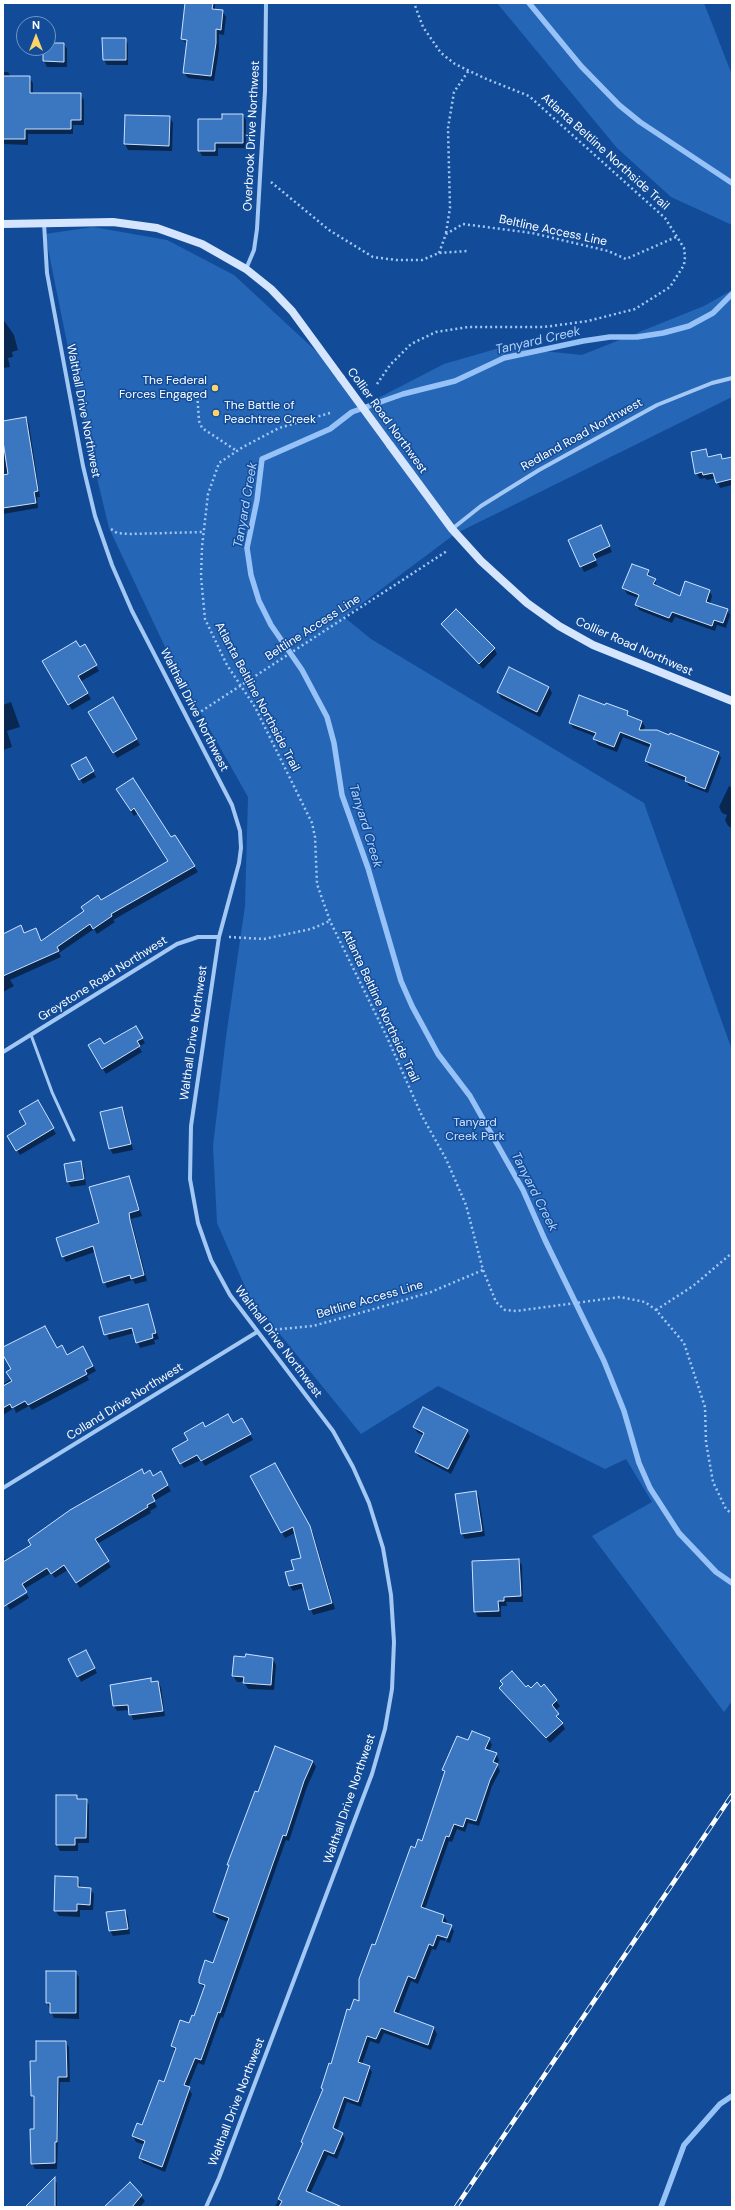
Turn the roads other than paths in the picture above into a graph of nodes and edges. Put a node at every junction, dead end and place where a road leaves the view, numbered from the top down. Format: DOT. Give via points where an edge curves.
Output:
graph roads {
  1 [pos="266,3"];
  2 [pos="44,223"];
  3 [pos="3,224"];
  4 [pos="246,269"];
  5 [pos="732,378"];
  6 [pos="452,529"];
  7 [pos="732,701"];
  8 [pos="219,937"];
  9 [pos="31,1035"];
  10 [pos="3,1052"];
  11 [pos="74,1140"];
  12 [pos="257,1332"];
  13 [pos="3,1488"];
  14 [pos="206,2207"];
  1 -- 4 [label="street, Overbrook Drive Northwest" via="257,229 254,250"];
  2 -- 3 [label="street, Collier Road Northwest"];
  2 -- 4 [label="street, Collier Road Northwest" via="114,222 157,228 202,244"];
  2 -- 8 [label="street, Walthall Drive Northwest" via="47,273 83,466 97,521 132,611 232,805 240,831 239,863"];
  4 -- 6 [label="street, Collier Road Northwest, bridge" via="271,289 292,311"];
  5 -- 6 [label="street, Redland Road Northwest" via="712,383 657,405 539,470 481,506"];
  6 -- 7 [label="street, Collier Road Northwest" via="481,561 527,603 559,626 593,645"];
  8 -- 9 [label="street, Greystone Road Northwest" via="198,937 177,944"];
  8 -- 12 [label="street, Walthall Drive Northwest" via="191,1126 190,1179 198,1223 211,1260 230,1295"];
  9 -- 10 [label="street, Greystone Road Northwest"];
  9 -- 11 [label="lane" via="52,1092"];
  12 -- 13 [label="street, Colland Drive Northwest"];
  12 -- 14 [label="street, Walthall Drive Northwest" via="333,1432 353,1466 369,1503 383,1548 392,1595 394,1657 392,1689 385,1728 372,1774"];
}
